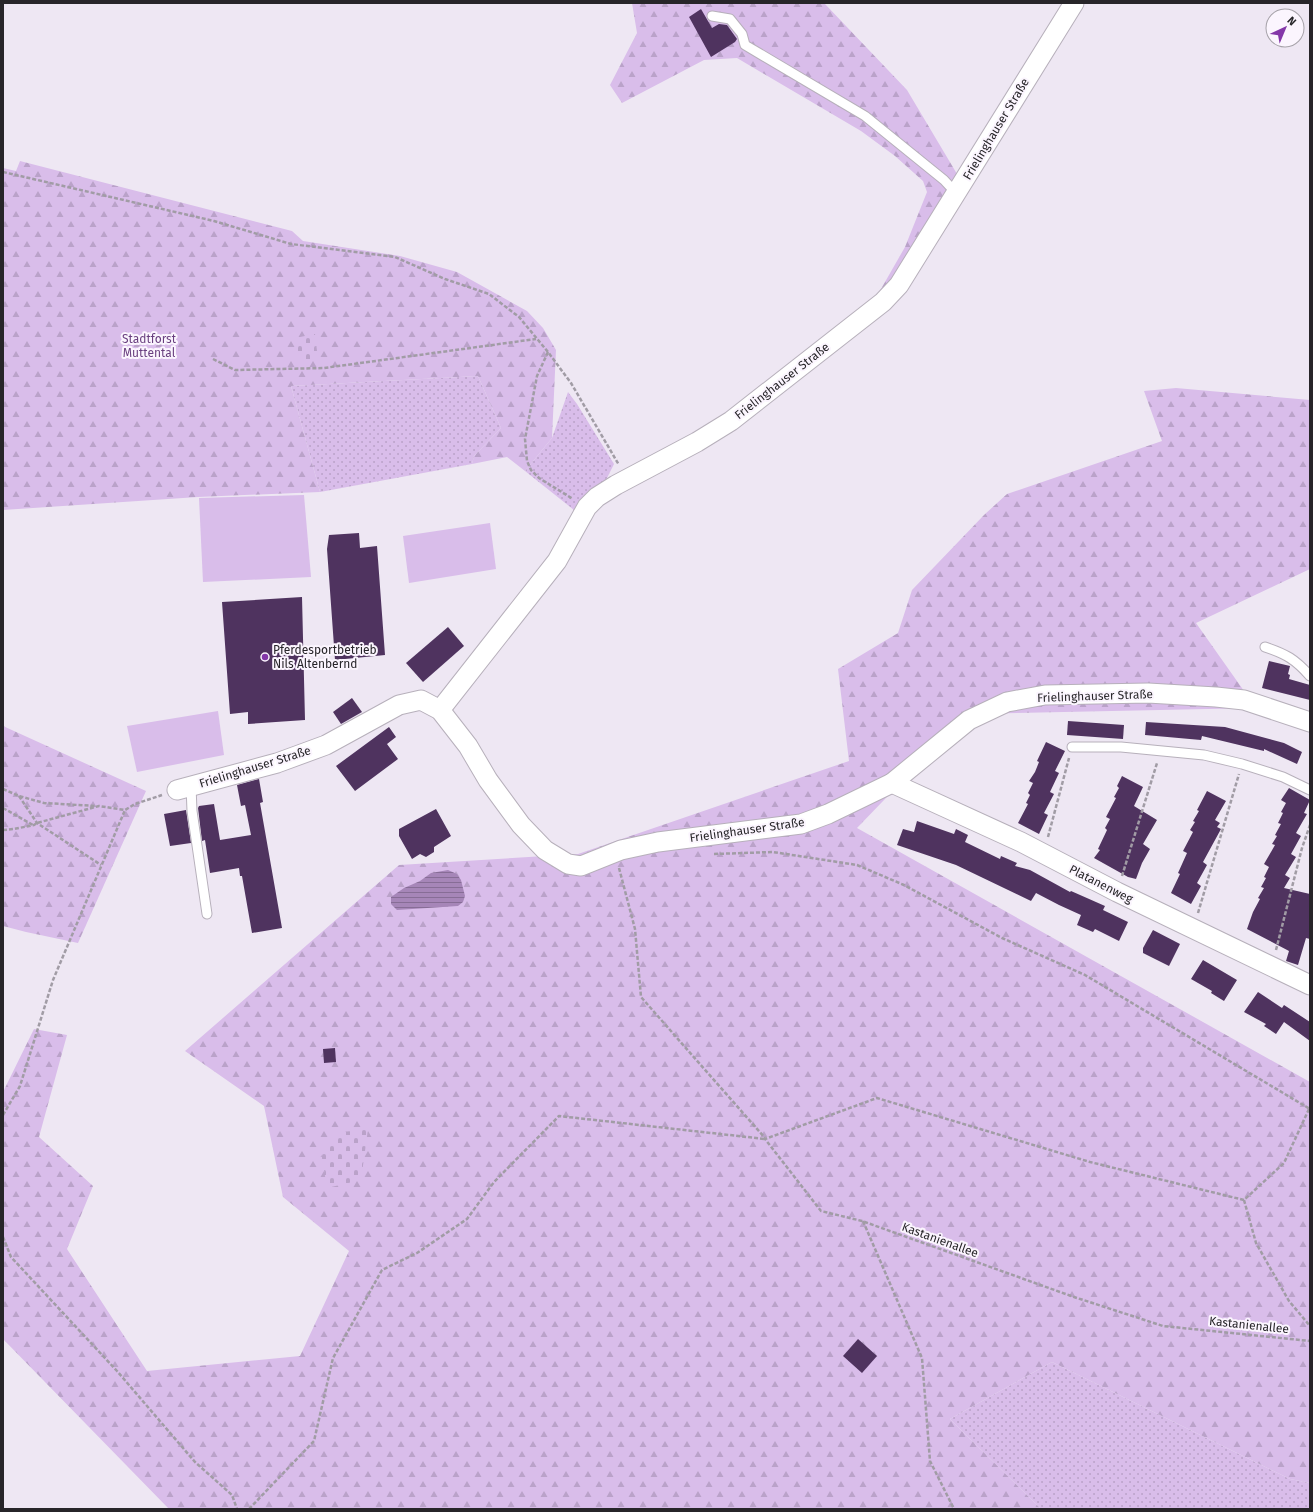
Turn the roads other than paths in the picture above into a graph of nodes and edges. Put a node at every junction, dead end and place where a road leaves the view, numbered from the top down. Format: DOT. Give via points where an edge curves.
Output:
graph roads {
  1 [pos="1074,3"];
  2 [pos="712,16"];
  3 [pos="957,194"];
  4 [pos="1265,647"];
  5 [pos="1310,676"];
  6 [pos="440,710"];
  7 [pos="1310,722"];
  8 [pos="1072,747"];
  9 [pos="892,783"];
  10 [pos="184,788"];
  11 [pos="1310,790"];
  12 [pos="207,914"];
  13 [pos="1310,985"];
  1 -- 3 [label="street, Frielinghauser Straße"];
  2 -- 3 [label="lane" via="730,19 742,34 746,46 865,116 944,180"];
  3 -- 6 [label="street, Frielinghauser Straße" via="899,285 883,302 731,421 596,497 587,507 557,561"];
  4 -- 5 [label="lane" via="1293,659"];
  6 -- 9 [label="street, Frielinghauser Straße" via="468,746 488,780 521,825 545,850 568,864 582,866 621,850 658,842 801,824"];
  6 -- 10 [label="street, Frielinghauser Straße" via="421,700 399,705 326,745 277,763"];
  7 -- 9 [label="street, Frielinghauser Straße" via="1244,700 1216,697 1148,693 1045,695 1007,702 969,720"];
  8 -- 11 [label="lane" via="1121,747 1204,755 1283,777"];
  9 -- 13 [label="street, Platanenweg" via="1021,842 1117,892"];
  10 -- 12 [label="lane" via="192,811"];
}
